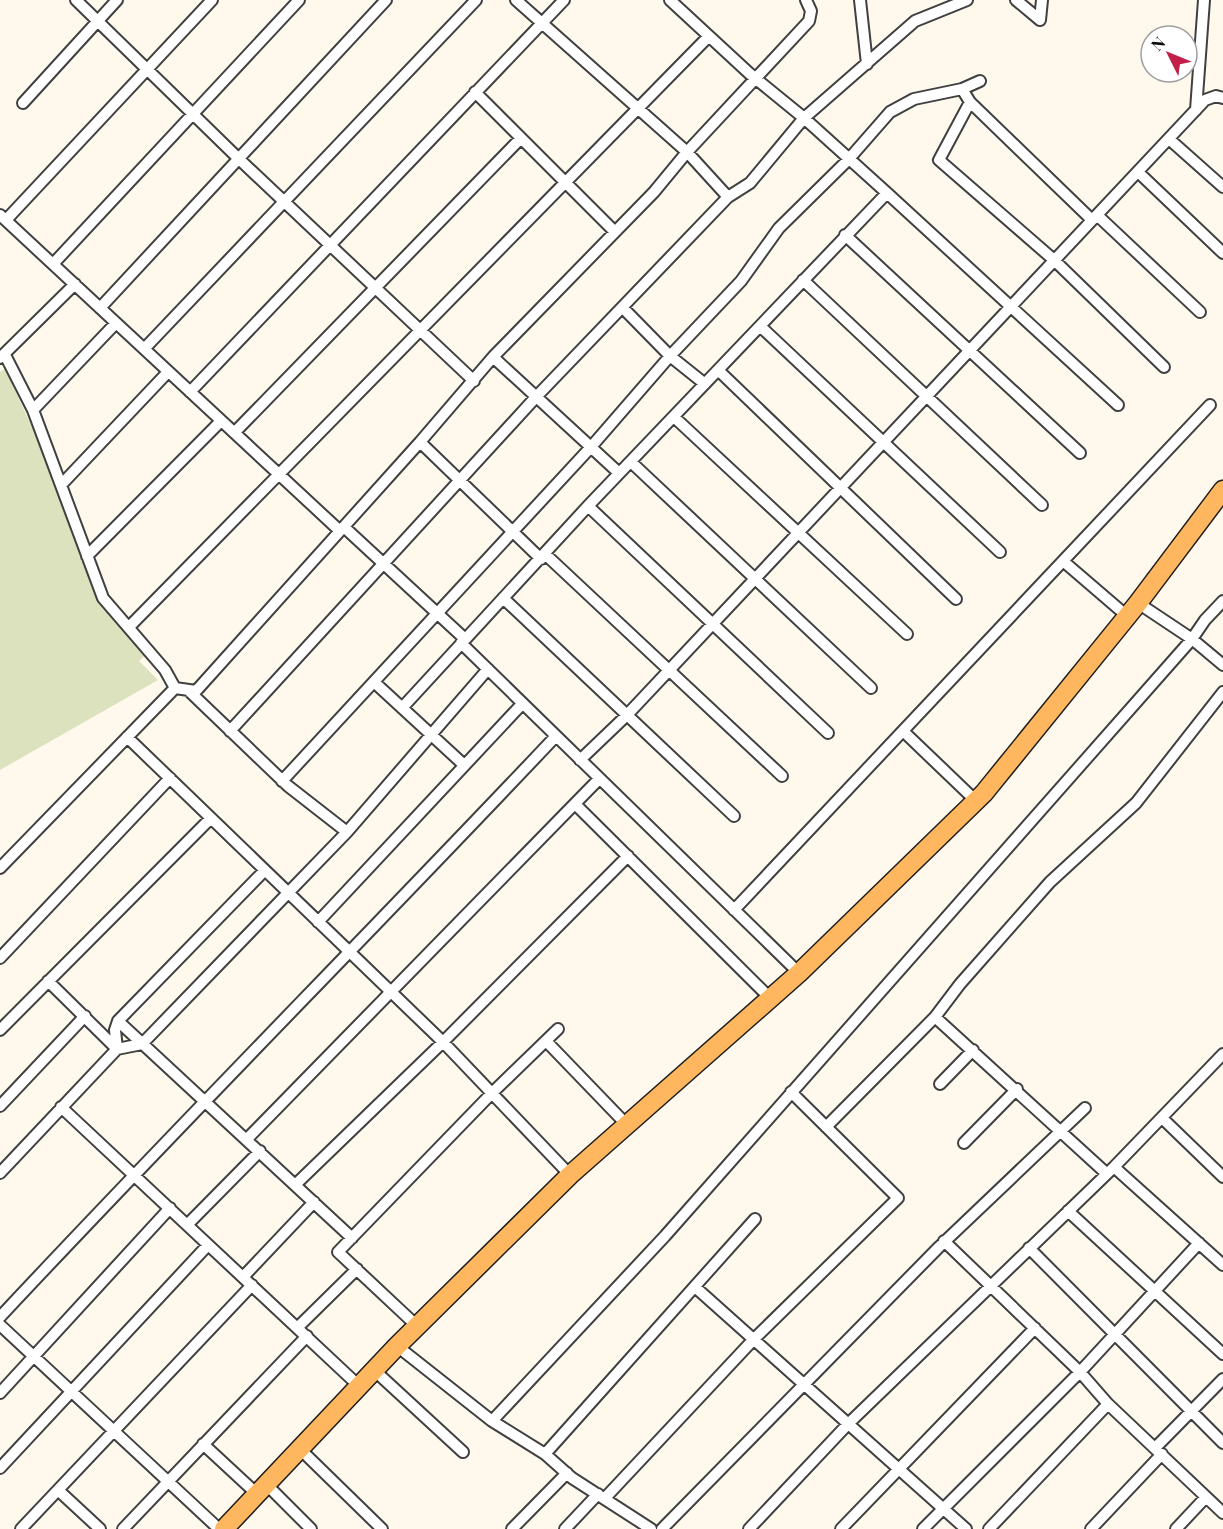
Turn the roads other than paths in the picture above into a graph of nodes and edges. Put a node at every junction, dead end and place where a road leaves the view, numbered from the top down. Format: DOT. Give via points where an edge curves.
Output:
graph roads {
  1 [pos="76,0"];
  2 [pos="117,0"];
  3 [pos="212,0"];
  4 [pos="299,0"];
  5 [pos="386,0"];
  6 [pos="476,0"];
  7 [pos="516,0"];
  8 [pos="564,0"];
  9 [pos="670,0"];
  10 [pos="806,0"];
  11 [pos="860,0"];
  12 [pos="967,0"];
  13 [pos="1016,0"];
  14 [pos="1042,0"];
  15 [pos="1204,0"];
  16 [pos="98,21"];
  17 [pos="541,22"];
  18 [pos="709,36"];
  19 [pos="867,63"];
  20 [pos="148,68"];
  21 [pos="757,80"];
  22 [pos="980,81"];
  23 [pos="962,89"];
  24 [pos="475,92"];
  25 [pos="1223,98"];
  26 [pos="23,102"];
  27 [pos="970,102"];
  28 [pos="637,108"];
  29 [pos="1196,110"];
  30 [pos="193,113"];
  31 [pos="804,118"];
  32 [pos="521,138"];
  33 [pos="1169,139"];
  34 [pos="687,152"];
  35 [pos="239,159"];
  36 [pos="848,160"];
  37 [pos="1138,172"];
  38 [pos="566,183"];
  39 [pos="1223,187"];
  40 [pos="887,193"];
  41 [pos="728,197"];
  42 [pos="285,200"];
  43 [pos="3,217"];
  44 [pos="1095,218"];
  45 [pos="615,232"];
  46 [pos="845,235"];
  47 [pos="330,243"];
  48 [pos="1223,253"];
  49 [pos="1054,261"];
  50 [pos="53,264"];
  51 [pos="803,280"];
  52 [pos="75,285"];
  53 [pos="375,286"];
  54 [pos="1012,306"];
  55 [pos="100,308"];
  56 [pos="623,308"];
  57 [pos="1200,312"];
  58 [pos="116,323"];
  59 [pos="760,326"];
  60 [pos="422,331"];
  61 [pos="0,343"];
  62 [pos="144,349"];
  63 [pos="970,350"];
  64 [pos="5,355"];
  65 [pos="670,356"];
  66 [pos="493,357"];
  67 [pos="1164,367"];
  68 [pos="718,370"];
  69 [pos="168,372"];
  70 [pos="474,381"];
  71 [pos="705,384"];
  72 [pos="190,392"];
  73 [pos="536,396"];
  74 [pos="926,398"];
  75 [pos="1118,405"];
  76 [pos="1210,405"];
  77 [pos="33,411"];
  78 [pos="674,417"];
  79 [pos="221,421"];
  80 [pos="235,432"];
  81 [pos="420,442"];
  82 [pos="883,442"];
  83 [pos="591,447"];
  84 [pos="1080,453"];
  85 [pos="630,462"];
  86 [pos="619,473"];
  87 [pos="280,475"];
  88 [pos="460,481"];
  89 [pos="61,485"];
  90 [pos="841,488"];
  91 [pos="1223,490"];
  92 [pos="1042,505"];
  93 [pos="588,506"];
  94 [pos="342,529"];
  95 [pos="512,532"];
  96 [pos="798,533"];
  97 [pos="1000,552"];
  98 [pos="87,556"];
  99 [pos="543,556"];
  100 [pos="1063,561"];
  101 [pos="385,562"];
  102 [pos="755,578"];
  103 [pos="503,598"];
  104 [pos="956,599"];
  105 [pos="1223,601"];
  106 [pos="1132,609"];
  107 [pos="438,613"];
  108 [pos="712,625"];
  109 [pos="129,627"];
  110 [pos="907,634"];
  111 [pos="1192,639"];
  112 [pos="463,641"];
  113 [pos="1223,665"];
  114 [pos="488,669"];
  115 [pos="669,670"];
  116 [pos="374,682"];
  117 [pos="175,687"];
  118 [pos="871,688"];
  119 [pos="189,691"];
  120 [pos="1222,695"];
  121 [pos="522,704"];
  122 [pos="402,708"];
  123 [pos="626,716"];
  124 [pos="230,731"];
  125 [pos="903,731"];
  126 [pos="432,734"];
  127 [pos="828,734"];
  128 [pos="556,736"];
  129 [pos="127,737"];
  130 [pos="579,760"];
  131 [pos="464,765"];
  132 [pos="782,776"];
  133 [pos="170,778"];
  134 [pos="599,779"];
  135 [pos="282,781"];
  136 [pos="976,801"];
  137 [pos="575,804"];
  138 [pos="734,816"];
  139 [pos="211,818"];
  140 [pos="347,832"];
  141 [pos="628,856"];
  142 [pos="0,867"];
  143 [pos="265,870"];
  144 [pos="288,893"];
  145 [pos="734,910"];
  146 [pos="318,922"];
  147 [pos="351,953"];
  148 [pos="0,958"];
  149 [pos="799,973"];
  150 [pos="48,981"];
  151 [pos="391,992"];
  152 [pos="769,997"];
  153 [pos="85,1016"];
  154 [pos="935,1017"];
  155 [pos="118,1022"];
  156 [pos="558,1029"];
  157 [pos="0,1030"];
  158 [pos="546,1041"];
  159 [pos="443,1042"];
  160 [pos="142,1044"];
  161 [pos="117,1049"];
  162 [pos="973,1050"];
  163 [pos="1223,1054"];
  164 [pos="940,1084"];
  165 [pos="1017,1089"];
  166 [pos="791,1092"];
  167 [pos="492,1093"];
  168 [pos="206,1101"];
  169 [pos="0,1106"];
  170 [pos="61,1107"];
  171 [pos="1085,1108"];
  172 [pos="1162,1118"];
  173 [pos="626,1124"];
  174 [pos="826,1127"];
  175 [pos="1061,1129"];
  176 [pos="247,1139"];
  177 [pos="964,1143"];
  178 [pos="260,1151"];
  179 [pos="1110,1170"];
  180 [pos="0,1173"];
  181 [pos="133,1174"];
  182 [pos="570,1175"];
  183 [pos="1223,1177"];
  184 [pos="295,1185"];
  185 [pos="314,1202"];
  186 [pos="170,1208"];
  187 [pos="1068,1210"];
  188 [pos="755,1219"];
  189 [pos="187,1225"];
  190 [pos="352,1238"];
  191 [pos="944,1241"];
  192 [pos="1199,1243"];
  193 [pos="208,1245"];
  194 [pos="1029,1248"];
  195 [pos="1223,1265"];
  196 [pos="357,1269"];
  197 [pos="243,1277"];
  198 [pos="252,1285"];
  199 [pos="989,1286"];
  200 [pos="695,1287"];
  201 [pos="1155,1291"];
  202 [pos="0,1317"];
  203 [pos="0,1325"];
  204 [pos="417,1326"];
  205 [pos="297,1328"];
  206 [pos="1035,1328"];
  207 [pos="1114,1335"];
  208 [pos="307,1336"];
  209 [pos="754,1339"];
  210 [pos="397,1346"];
  211 [pos="1223,1354"];
  212 [pos="35,1356"];
  213 [pos="374,1370"];
  214 [pos="1080,1372"];
  215 [pos="1223,1379"];
  216 [pos="803,1383"];
  217 [pos="359,1386"];
  218 [pos="72,1391"];
  219 [pos="0,1393"];
  220 [pos="1108,1404"];
  221 [pos="1191,1412"];
  222 [pos="492,1421"];
  223 [pos="849,1424"];
  224 [pos="113,1430"];
  225 [pos="1223,1443"];
  226 [pos="204,1444"];
  227 [pos="300,1449"];
  228 [pos="1159,1451"];
  229 [pos="463,1452"];
  230 [pos="545,1454"];
  231 [pos="0,1468"];
  232 [pos="900,1470"];
  233 [pos="567,1473"];
  234 [pos="168,1481"];
  235 [pos="261,1489"];
  236 [pos="58,1490"];
  237 [pos="602,1496"];
  238 [pos="1206,1497"];
  239 [pos="943,1508"];
  240 [pos="1223,1513"];
  241 [pos="636,1525"];
  242 [pos="21,1529"];
  243 [pos="100,1529"];
  244 [pos="123,1529"];
  245 [pos="219,1529"];
  246 [pos="224,1529"];
  247 [pos="311,1529"];
  248 [pos="382,1529"];
  249 [pos="512,1529"];
  250 [pos="565,1529"];
  251 [pos="651,1529"];
  252 [pos="662,1529"];
  253 [pos="749,1529"];
  254 [pos="841,1529"];
  255 [pos="923,1529"];
  256 [pos="966,1529"];
  257 [pos="989,1529"];
  258 [pos="1091,1529"];
  259 [pos="1176,1529"];
  1 -- 16 [label="street"];
  2 -- 16 [label="street"];
  3 -- 20 [label="street"];
  4 -- 30 [label="street"];
  5 -- 35 [label="street"];
  6 -- 42 [label="street"];
  7 -- 17 [label="street"];
  8 -- 17 [label="street"];
  9 -- 18 [label="street"];
  10 -- 21 [label="street" via="811,11 808,21"];
  11 -- 19 [label="street"];
  12 -- 19 [label="street" via="915,21"];
  13 -- 14 [label="street" via="1040,20"];
  15 -- 29 [label="street"];
  16 -- 20 [label="street"];
  16 -- 26 [label="street"];
  17 -- 24 [label="street"];
  17 -- 28 [label="street"];
  18 -- 21 [label="street"];
  18 -- 28 [label="street"];
  19 -- 31 [label="street"];
  20 -- 30 [label="street"];
  20 -- 43 [label="street"];
  21 -- 31 [label="street"];
  21 -- 34 [label="street"];
  22 -- 23 [label="street"];
  23 -- 27 [label="street"];
  23 -- 36 [label="street" via="914,99 890,112"];
  24 -- 32 [label="street"];
  24 -- 47 [label="street"];
  25 -- 29 [label="street" via="1205,100"];
  27 -- 44 [label="street"];
  27 -- 49 [label="street" via="939,160"];
  28 -- 34 [label="street"];
  28 -- 38 [label="street"];
  29 -- 33 [label="street"];
  30 -- 35 [label="street"];
  30 -- 50 [label="street"];
  31 -- 36 [label="street"];
  31 -- 41 [label="street" via="750,183"];
  32 -- 38 [label="street"];
  32 -- 53 [label="street"];
  33 -- 37 [label="street"];
  33 -- 39 [label="street"];
  34 -- 41 [label="street"];
  34 -- 45 [label="street"];
  35 -- 42 [label="street"];
  35 -- 55 [label="street"];
  36 -- 40 [label="street"];
  36 -- 65 [label="street" via="779,228 741,281"];
  37 -- 44 [label="street"];
  37 -- 48 [label="street"];
  38 -- 45 [label="street"];
  38 -- 60 [label="street"];
  40 -- 46 [label="street"];
  40 -- 54 [label="street"];
  41 -- 56 [label="street"];
  42 -- 47 [label="street"];
  42 -- 62 [label="street"];
  43 -- 50 [label="street"];
  44 -- 49 [label="street"];
  44 -- 57 [label="street"];
  45 -- 66 [label="street"];
  46 -- 51 [label="street"];
  46 -- 63 [label="street"];
  47 -- 53 [label="street"];
  47 -- 72 [label="street"];
  49 -- 54 [label="street"];
  49 -- 67 [label="street"];
  50 -- 52 [label="street"];
  51 -- 59 [label="street"];
  51 -- 74 [label="street"];
  52 -- 55 [label="street"];
  52 -- 64 [label="street"];
  53 -- 60 [label="street"];
  53 -- 80 [label="street"];
  54 -- 63 [label="street"];
  54 -- 75 [label="street"];
  55 -- 58 [label="street"];
  56 -- 65 [label="street"];
  56 -- 73 [label="street"];
  58 -- 62 [label="street"];
  58 -- 77 [label="street"];
  59 -- 68 [label="street"];
  59 -- 82 [label="street"];
  60 -- 70 [label="street"];
  60 -- 87 [label="street"];
  61 -- 64 [label="street"];
  62 -- 69 [label="street"];
  63 -- 74 [label="street"];
  63 -- 84 [label="street"];
  64 -- 77 [label="street"];
  65 -- 71 [label="street"];
  65 -- 83 [label="street"];
  66 -- 70 [label="street"];
  66 -- 73 [label="street"];
  68 -- 71 [label="street"];
  68 -- 90 [label="street"];
  69 -- 72 [label="street"];
  69 -- 89 [label="street"];
  70 -- 81 [label="street"];
  71 -- 78 [label="street"];
  72 -- 79 [label="street"];
  73 -- 83 [label="street"];
  73 -- 88 [label="street"];
  74 -- 82 [label="street"];
  74 -- 92 [label="street"];
  76 -- 100 [label="street"];
  77 -- 89 [label="street"];
  78 -- 85 [label="street"];
  78 -- 96 [label="street"];
  79 -- 80 [label="street"];
  79 -- 98 [label="street"];
  80 -- 87 [label="street"];
  81 -- 88 [label="street"];
  81 -- 94 [label="street"];
  82 -- 90 [label="street"];
  82 -- 97 [label="street"];
  83 -- 86 [label="street"];
  83 -- 95 [label="street"];
  85 -- 86 [label="street"];
  85 -- 102 [label="street"];
  86 -- 93 [label="street"];
  87 -- 94 [label="street"];
  87 -- 109 [label="street"];
  88 -- 95 [label="street"];
  88 -- 101 [label="street"];
  89 -- 98 [label="street"];
  90 -- 96 [label="street"];
  90 -- 104 [label="street"];
  91 -- 106 [label="main road"];
  93 -- 99 [label="street"];
  93 -- 108 [label="street"];
  94 -- 101 [label="street"];
  94 -- 119 [label="street" via="196,691"];
  95 -- 99 [label="street"];
  95 -- 107 [label="street"];
  96 -- 102 [label="street"];
  96 -- 110 [label="street"];
  98 -- 109 [label="street" via="103,598"];
  99 -- 103 [label="street"];
  99 -- 115 [label="street"];
  100 -- 106 [label="street"];
  100 -- 125 [label="street"];
  101 -- 107 [label="street"];
  101 -- 124 [label="street"];
  102 -- 108 [label="street"];
  102 -- 118 [label="street"];
  103 -- 112 [label="street"];
  103 -- 123 [label="street"];
  105 -- 111 [label="street"];
  106 -- 111 [label="street"];
  106 -- 136 [label="main road"];
  107 -- 112 [label="street"];
  107 -- 116 [label="street"];
  108 -- 115 [label="street"];
  108 -- 127 [label="street"];
  109 -- 117 [label="street"];
  111 -- 113 [label="street"];
  111 -- 166 [label="street"];
  112 -- 114 [label="street"];
  112 -- 122 [label="street"];
  114 -- 121 [label="street"];
  114 -- 126 [label="street"];
  115 -- 123 [label="street"];
  115 -- 132 [label="street"];
  116 -- 122 [label="street"];
  116 -- 135 [label="street"];
  117 -- 119 [label="street"];
  117 -- 129 [label="street"];
  119 -- 124 [label="street"];
  120 -- 154 [label="street" via="1136,803 1050,882"];
  121 -- 128 [label="street"];
  121 -- 131 [label="street"];
  122 -- 126 [label="street"];
  123 -- 130 [label="street"];
  123 -- 138 [label="street"];
  124 -- 135 [label="street"];
  125 -- 136 [label="street"];
  125 -- 145 [label="street"];
  126 -- 131 [label="street"];
  126 -- 140 [label="street"];
  128 -- 130 [label="street"];
  128 -- 147 [label="street"];
  129 -- 133 [label="street"];
  129 -- 142 [label="street"];
  130 -- 134 [label="street"];
  131 -- 146 [label="street"];
  133 -- 139 [label="street"];
  133 -- 148 [label="street"];
  134 -- 137 [label="street"];
  134 -- 145 [label="street"];
  135 -- 140 [label="street"];
  136 -- 149 [label="main road"];
  137 -- 141 [label="street"];
  137 -- 151 [label="street"];
  139 -- 143 [label="street"];
  139 -- 150 [label="street"];
  140 -- 144 [label="street"];
  141 -- 152 [label="street"];
  141 -- 159 [label="street"];
  143 -- 144 [label="street"];
  143 -- 155 [label="street"];
  144 -- 146 [label="street"];
  144 -- 160 [label="street"];
  145 -- 149 [label="street"];
  146 -- 147 [label="street"];
  147 -- 151 [label="street"];
  147 -- 168 [label="street"];
  149 -- 152 [label="main road"];
  150 -- 153 [label="street"];
  150 -- 157 [label="street"];
  151 -- 159 [label="street"];
  151 -- 176 [label="street"];
  152 -- 173 [label="main road"];
  153 -- 161 [label="street"];
  153 -- 169 [label="street"];
  154 -- 162 [label="street"];
  154 -- 174 [label="street"];
  155 -- 160 [label="street"];
  155 -- 161 [label="street"];
  156 -- 158 [label="street"];
  158 -- 167 [label="street"];
  158 -- 173 [label="street"];
  159 -- 167 [label="street"];
  159 -- 184 [label="street"];
  160 -- 161 [label="street"];
  160 -- 168 [label="street"];
  161 -- 170 [label="street"];
  162 -- 164 [label="street"];
  162 -- 165 [label="street"];
  163 -- 172 [label="street"];
  165 -- 175 [label="street"];
  165 -- 177 [label="street"];
  166 -- 174 [label="street"];
  166 -- 222 [label="street" via="665,1236"];
  167 -- 182 [label="street"];
  167 -- 190 [label="street"];
  168 -- 176 [label="street"];
  168 -- 181 [label="street"];
  170 -- 180 [label="street"];
  170 -- 181 [label="street"];
  171 -- 175 [label="street"];
  172 -- 179 [label="street"];
  172 -- 183 [label="street"];
  173 -- 182 [label="main road"];
  174 -- 209 [label="street" via="897,1198"];
  175 -- 179 [label="street"];
  175 -- 191 [label="street"];
  176 -- 178 [label="street"];
  178 -- 184 [label="street"];
  178 -- 189 [label="street"];
  179 -- 187 [label="street"];
  179 -- 192 [label="street"];
  181 -- 186 [label="street"];
  181 -- 202 [label="street"];
  182 -- 204 [label="main road"];
  184 -- 185 [label="street"];
  185 -- 190 [label="street"];
  185 -- 197 [label="street"];
  186 -- 189 [label="street"];
  186 -- 212 [label="street"];
  187 -- 194 [label="street"];
  187 -- 201 [label="street"];
  188 -- 200 [label="street"];
  189 -- 193 [label="street"];
  190 -- 196 [label="street" via="338,1252"];
  191 -- 199 [label="street"];
  191 -- 216 [label="street"];
  192 -- 195 [label="street"];
  192 -- 201 [label="street"];
  193 -- 197 [label="street"];
  193 -- 218 [label="street"];
  194 -- 199 [label="street"];
  194 -- 207 [label="street"];
  196 -- 204 [label="street"];
  196 -- 205 [label="street"];
  197 -- 198 [label="street"];
  198 -- 205 [label="street"];
  198 -- 224 [label="street"];
  199 -- 206 [label="street"];
  199 -- 223 [label="street"];
  200 -- 209 [label="street"];
  200 -- 230 [label="street"];
  201 -- 207 [label="street"];
  201 -- 211 [label="street"];
  203 -- 212 [label="street"];
  204 -- 210 [label="main road"];
  205 -- 208 [label="street"];
  206 -- 214 [label="street"];
  206 -- 232 [label="street"];
  207 -- 214 [label="street"];
  207 -- 221 [label="street"];
  208 -- 217 [label="street"];
  208 -- 226 [label="street"];
  209 -- 216 [label="street"];
  209 -- 237 [label="street"];
  210 -- 213 [label="main road"];
  210 -- 222 [label="street"];
  212 -- 218 [label="street"];
  212 -- 219 [label="street"];
  213 -- 217 [label="main road"];
  213 -- 229 [label="street"];
  214 -- 220 [label="street"];
  214 -- 239 [label="street"];
  215 -- 221 [label="street"];
  216 -- 223 [label="street"];
  216 -- 252 [label="street"];
  217 -- 227 [label="main road"];
  218 -- 224 [label="street"];
  218 -- 231 [label="street"];
  220 -- 228 [label="street"];
  220 -- 257 [label="street"];
  221 -- 225 [label="street"];
  221 -- 228 [label="street"];
  222 -- 230 [label="street"];
  223 -- 232 [label="street"];
  223 -- 253 [label="street"];
  224 -- 234 [label="street"];
  224 -- 236 [label="street"];
  226 -- 234 [label="street"];
  226 -- 235 [label="street"];
  227 -- 235 [label="main road"];
  227 -- 248 [label="street"];
  228 -- 238 [label="street"];
  228 -- 258 [label="street"];
  230 -- 233 [label="street"];
  232 -- 239 [label="street"];
  232 -- 254 [label="street"];
  233 -- 237 [label="street"];
  233 -- 249 [label="street"];
  234 -- 244 [label="street"];
  234 -- 245 [label="street"];
  235 -- 246 [label="main road"];
  235 -- 247 [label="street"];
  236 -- 242 [label="street"];
  236 -- 243 [label="street"];
  237 -- 241 [label="street"];
  237 -- 250 [label="street"];
  238 -- 240 [label="street"];
  238 -- 259 [label="street"];
  239 -- 255 [label="street"];
  239 -- 256 [label="street"];
  241 -- 251 [label="street"];
}
